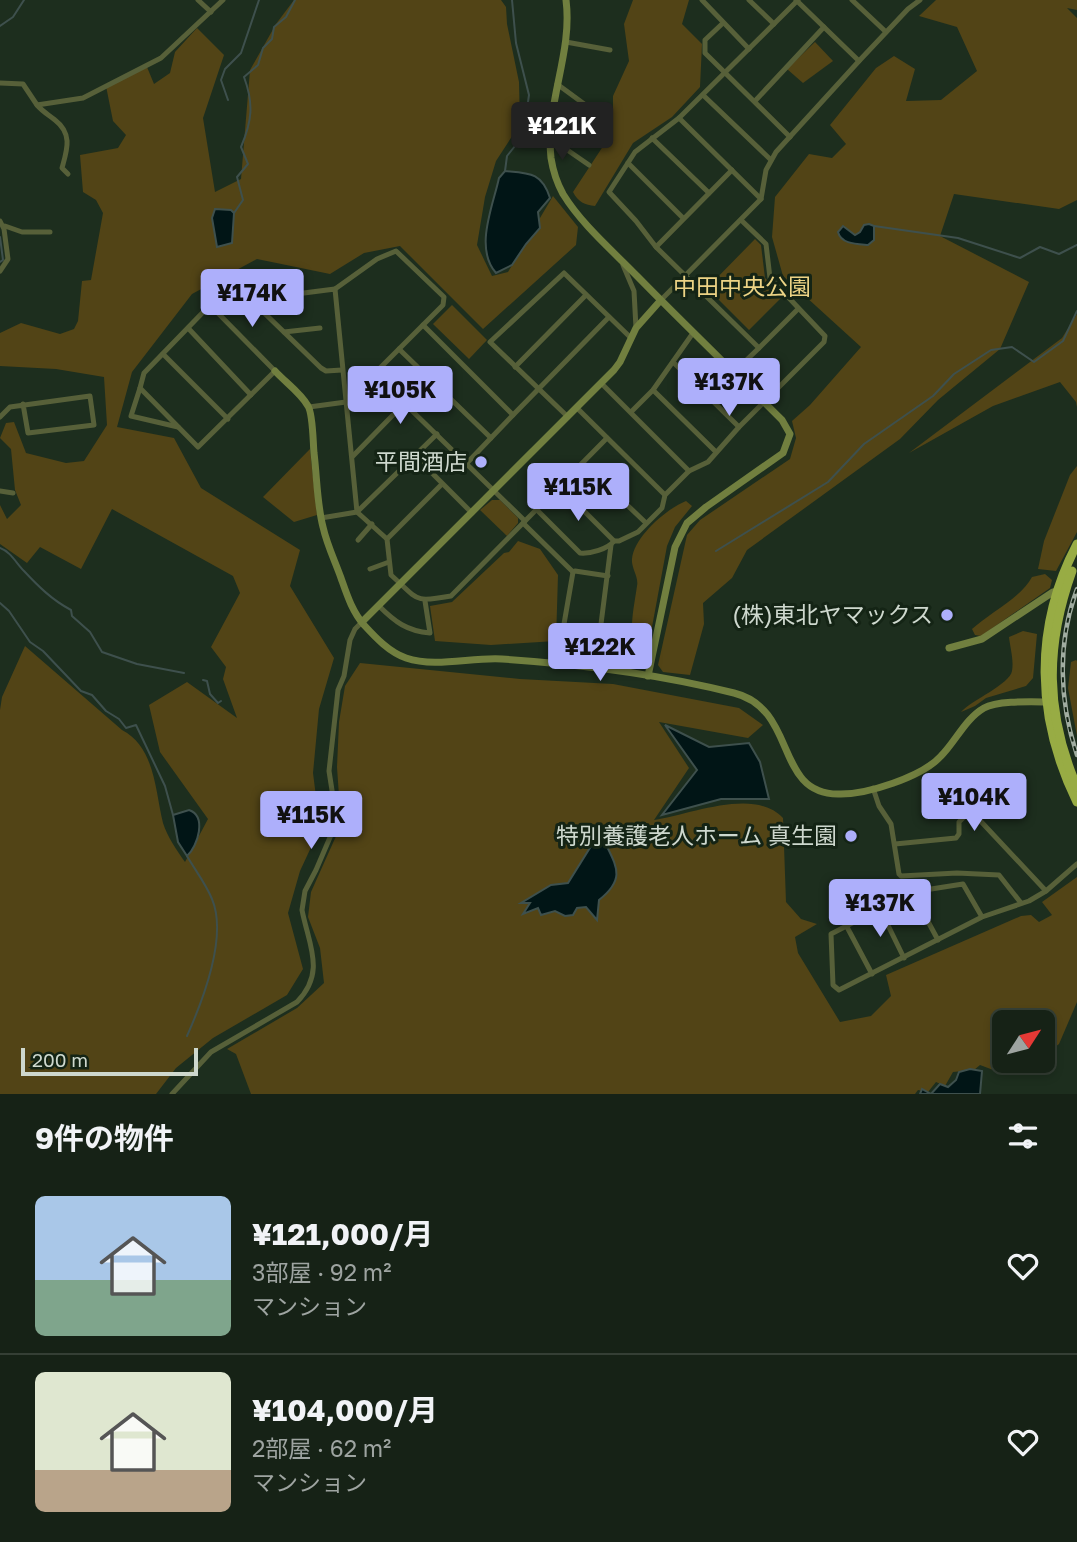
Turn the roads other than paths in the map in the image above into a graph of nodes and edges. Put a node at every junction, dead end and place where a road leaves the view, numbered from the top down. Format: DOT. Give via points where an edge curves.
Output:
graph roads {
  1 [pos="198,0"];
  2 [pos="223,0"];
  3 [pos="566,0"];
  4 [pos="702,0"];
  5 [pos="749,0"];
  6 [pos="797,0"];
  7 [pos="852,0"];
  8 [pos="920,0"];
  9 [pos="211,12"];
  10 [pos="723,23"];
  11 [pos="774,24"];
  12 [pos="824,27"];
  13 [pos="886,32"];
  14 [pos="566,42"];
  15 [pos="749,49"];
  16 [pos="610,50"];
  17 [pos="859,61"];
  18 [pos="726,73"];
  19 [pos="0,83"];
  20 [pos="557,84"];
  21 [pos="703,96"];
  22 [pos="755,101"];
  23 [pos="37,105"];
  24 [pos="589,115"];
  25 [pos="679,118"];
  26 [pos="790,137"];
  27 [pos="550,138"];
  28 [pos="652,138"];
  29 [pos="771,160"];
  30 [pos="628,163"];
  31 [pos="589,165"];
  32 [pos="732,170"];
  33 [pos="68,174"];
  34 [pos="709,193"];
  35 [pos="761,200"];
  36 [pos="683,218"];
  37 [pos="741,220"];
  38 [pos="1,223"];
  39 [pos="50,232"];
  40 [pos="656,247"];
  41 [pos="620,259"];
  42 [pos="0,271"];
  43 [pos="685,277"];
  44 [pos="335,289"];
  45 [pos="586,295"];
  46 [pos="251,300"];
  47 [pos="660,300"];
  48 [pos="210,306"];
  49 [pos="798,309"];
  50 [pos="609,317"];
  51 [pos="423,326"];
  52 [pos="188,328"];
  53 [pos="320,328"];
  54 [pos="636,328"];
  55 [pos="284,332"];
  56 [pos="693,333"];
  57 [pos="631,338"];
  58 [pos="399,348"];
  59 [pos="759,348"];
  60 [pos="163,354"];
  61 [pos="673,362"];
  62 [pos="515,367"];
  63 [pos="342,370"];
  64 [pos="275,371"];
  65 [pos="734,372"];
  66 [pos="429,378"];
  67 [pos="601,383"];
  68 [pos="140,388"];
  69 [pos="538,389"];
  70 [pos="653,390"];
  71 [pos="251,395"];
  72 [pos="346,402"];
  73 [pos="764,402"];
  74 [pos="404,403"];
  75 [pos="23,404"];
  76 [pos="309,407"];
  77 [pos="577,408"];
  78 [pos="631,412"];
  79 [pos="513,415"];
  80 [pos="0,417"];
  81 [pos="568,417"];
  82 [pos="228,419"];
  83 [pos="178,427"];
  84 [pos="739,427"];
  85 [pos="437,434"];
  86 [pos="491,438"];
  87 [pos="607,438"];
  88 [pos="716,452"];
  89 [pos="353,456"];
  90 [pos="415,456"];
  91 [pos="467,463"];
  92 [pos="583,463"];
  93 [pos="689,471"];
  94 [pos="442,484"];
  95 [pos="559,486"];
  96 [pos="495,490"];
  97 [pos="0,491"];
  98 [pos="13,494"];
  99 [pos="665,495"];
  100 [pos="537,509"];
  101 [pos="358,512"];
  102 [pos="472,513"];
  103 [pos="321,517"];
  104 [pos="524,522"];
  105 [pos="646,523"];
  106 [pos="372,524"];
  107 [pos="387,539"];
  108 [pos="358,540"];
  109 [pos="613,543"];
  110 [pos="1077,544"];
  111 [pos="1077,556"];
  112 [pos="390,562"];
  113 [pos="370,569"];
  114 [pos="573,572"];
  115 [pos="608,576"];
  116 [pos="401,584"];
  117 [pos="1061,591"];
  118 [pos="425,601"];
  119 [pos="379,606"];
  120 [pos="362,622"];
  121 [pos="564,624"];
  122 [pos="601,624"];
  123 [pos="949,648"];
  124 [pos="648,676"];
  125 [pos="1049,702"];
  126 [pos="1077,786"];
  127 [pos="873,788"];
  128 [pos="1077,803"];
  129 [pos="895,844"];
  130 [pos="1077,864"];
  131 [pos="1046,891"];
  132 [pos="912,892"];
  133 [pos="1021,903"];
  134 [pos="880,909"];
  135 [pos="982,917"];
  136 [pos="847,927"];
  137 [pos="938,940"];
  138 [pos="904,958"];
  139 [pos="872,974"];
  140 [pos="172,1094"];
  1 -- 9 [label="street"];
  2 -- 9 [label="street"];
  3 -- 14 [label="street"];
  4 -- 10 [label="street"];
  5 -- 11 [label="street"];
  6 -- 11 [label="street"];
  6 -- 12 [label="street"];
  7 -- 13 [label="street"];
  8 -- 13 [label="street"];
  9 -- 23 [label="street" via="161,58 83,98"];
  10 -- 15 [label="street"];
  10 -- 18 [label="street" via="705,40 705,53"];
  11 -- 15 [label="street"];
  12 -- 17 [label="street"];
  12 -- 22 [label="street"];
  13 -- 17 [label="street"];
  14 -- 16 [label="street"];
  14 -- 20 [label="street"];
  15 -- 18 [label="street"];
  17 -- 26 [label="street"];
  18 -- 21 [label="street"];
  18 -- 22 [label="street"];
  19 -- 23 [label="street" via="23,84"];
  20 -- 24 [label="street" via="591,109"];
  20 -- 27 [label="street"];
  21 -- 25 [label="street"];
  21 -- 29 [label="street"];
  22 -- 26 [label="street"];
  23 -- 33 [label="street" via="67,136 62,168"];
  25 -- 28 [label="street"];
  25 -- 32 [label="street"];
  26 -- 29 [label="street"];
  27 -- 31 [label="street"];
  27 -- 41 [label="street" via="552,165 565,196"];
  28 -- 30 [label="street"];
  28 -- 34 [label="street"];
  29 -- 35 [label="street"];
  30 -- 36 [label="street"];
  30 -- 40 [label="street" via="608,192"];
  32 -- 34 [label="street"];
  32 -- 35 [label="street"];
  34 -- 36 [label="street"];
  35 -- 37 [label="street"];
  36 -- 40 [label="street"];
  37 -- 43 [label="street"];
  37 -- 49 [label="street" via="766,244 770,278"];
  38 -- 39 [label="street" via="22,232"];
  38 -- 42 [label="street" via="8,259"];
  40 -- 43 [label="street"];
  41 -- 47 [label="street"];
  41 -- 54 [label="street" via="634,291"];
  43 -- 47 [label="street"];
  43 -- 59 [label="street"];
  44 -- 46 [label="street"];
  44 -- 51 [label="street" via="396,251 444,297 443,305"];
  44 -- 63 [label="street"];
  45 -- 50 [label="street"];
  45 -- 62 [label="street"];
  45 -- 62 [label="street" via="564,273 490,342"];
  46 -- 48 [label="street"];
  46 -- 55 [label="street"];
  47 -- 54 [label="street"];
  47 -- 56 [label="street"];
  48 -- 52 [label="street"];
  48 -- 64 [label="street"];
  49 -- 59 [label="street"];
  49 -- 73 [label="street" via="825,336 824,342"];
  50 -- 57 [label="street"];
  50 -- 69 [label="street"];
  51 -- 58 [label="street"];
  51 -- 79 [label="street"];
  52 -- 60 [label="street"];
  52 -- 71 [label="street"];
  53 -- 55 [label="street"];
  54 -- 57 [label="street"];
  55 -- 63 [label="street" via="320,368"];
  56 -- 61 [label="street"];
  56 -- 65 [label="street"];
  57 -- 67 [label="street" via="620,362"];
  58 -- 66 [label="street"];
  58 -- 72 [label="street"];
  59 -- 65 [label="street"];
  60 -- 68 [label="street" via="144,373"];
  60 -- 82 [label="street"];
  61 -- 70 [label="street"];
  61 -- 84 [label="street"];
  62 -- 69 [label="street"];
  63 -- 72 [label="street"];
  64 -- 71 [label="street"];
  64 -- 76 [label="street"];
  65 -- 73 [label="street"];
  66 -- 74 [label="street"];
  66 -- 86 [label="street"];
  67 -- 77 [label="street"];
  67 -- 78 [label="street"];
  68 -- 83 [label="street"];
  68 -- 83 [label="street" via="131,416"];
  69 -- 79 [label="street"];
  69 -- 81 [label="street"];
  70 -- 78 [label="street"];
  70 -- 88 [label="street"];
  71 -- 82 [label="street"];
  72 -- 76 [label="street"];
  72 -- 89 [label="street"];
  73 -- 84 [label="street"];
  73 -- 124 [label="street" via="787,427 786,449 706,507 680,533"];
  74 -- 85 [label="street"];
  74 -- 89 [label="street"];
  75 -- 75 [label="street" via="90,396 94,425 28,433"];
  75 -- 80 [label="street" via="10,407"];
  76 -- 103 [label="street"];
  77 -- 81 [label="street"];
  77 -- 87 [label="street"];
  78 -- 93 [label="street"];
  79 -- 86 [label="street"];
  81 -- 96 [label="street"];
  82 -- 83 [label="street" via="198,447"];
  84 -- 88 [label="street"];
  85 -- 90 [label="street"];
  85 -- 91 [label="street"];
  86 -- 91 [label="street"];
  87 -- 92 [label="street"];
  87 -- 99 [label="street"];
  88 -- 93 [label="street" via="708,462"];
  89 -- 101 [label="street"];
  90 -- 94 [label="street"];
  90 -- 101 [label="street"];
  91 -- 96 [label="street"];
  92 -- 95 [label="street"];
  92 -- 105 [label="street"];
  93 -- 99 [label="street"];
  94 -- 102 [label="street"];
  94 -- 107 [label="street"];
  95 -- 100 [label="street"];
  95 -- 109 [label="street"];
  96 -- 102 [label="street"];
  96 -- 104 [label="street"];
  97 -- 98 [label="street"];
  99 -- 105 [label="street" via="662,508"];
  100 -- 104 [label="street"];
  100 -- 109 [label="street" via="580,553"];
  101 -- 103 [label="street"];
  101 -- 106 [label="street"];
  102 -- 116 [label="street"];
  103 -- 120 [label="street" via="351,606"];
  104 -- 114 [label="street"];
  104 -- 118 [label="street" via="451,596"];
  105 -- 109 [label="street" via="638,532"];
  106 -- 107 [label="street"];
  106 -- 108 [label="street"];
  107 -- 112 [label="street"];
  109 -- 115 [label="street"];
  110 -- 117 [label="highway"];
  111 -- 117 [label="highway"];
  112 -- 113 [label="street"];
  112 -- 116 [label="street" via="391,575"];
  114 -- 115 [label="street"];
  114 -- 121 [label="street"];
  115 -- 122 [label="street"];
  116 -- 118 [label="street"];
  116 -- 119 [label="street"];
  117 -- 123 [label="street" via="982,639"];
  117 -- 125 [label="highway" via="1047,640"];
  118 -- 119 [label="street" via="430,632 405,628"];
  119 -- 120 [label="street"];
  120 -- 124 [label="street" via="388,648 419,660 500,659"];
  120 -- 140 [label="street" via="350,640 338,690 329,771 334,828 302,901 314,961 308,990 297,1002 211,1052"];
  124 -- 127 [label="street" via="753,700 778,728 794,769 812,786 836,795"];
  125 -- 126 [label="highway"];
  125 -- 127 [label="street" via="984,708 932,764"];
  125 -- 128 [label="highway" via="1057,755"];
  127 -- 129 [label="street" via="891,824"];
  129 -- 131 [label="street" via="956,838 958,822 973,813"];
  129 -- 133 [label="street" via="901,876 999,875"];
  130 -- 131 [label="street"];
  131 -- 133 [label="street"];
  132 -- 134 [label="street"];
  132 -- 135 [label="street" via="963,884"];
  132 -- 137 [label="street"];
  133 -- 135 [label="street"];
  134 -- 136 [label="street"];
  134 -- 138 [label="street"];
  135 -- 137 [label="street"];
  136 -- 139 [label="street"];
  136 -- 139 [label="street" via="831,934 833,985 839,990"];
  137 -- 138 [label="street"];
  138 -- 139 [label="street"];
}
